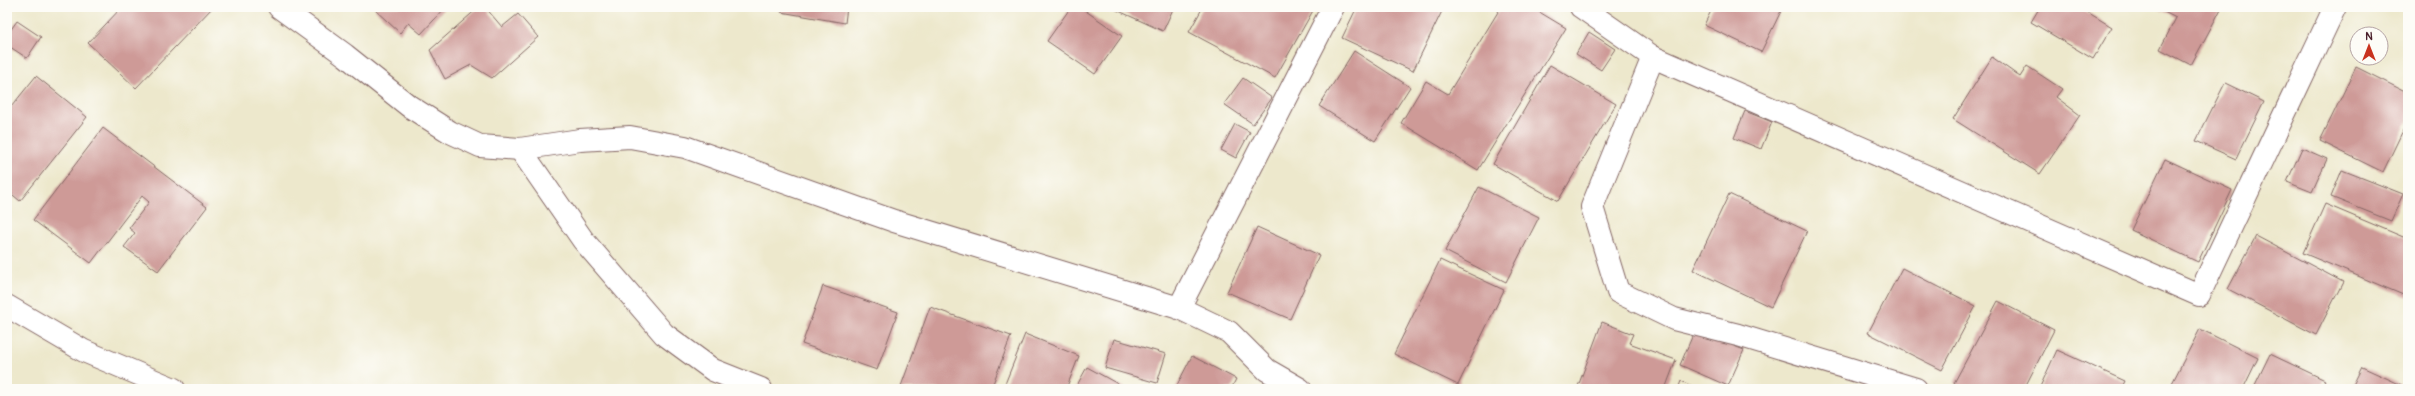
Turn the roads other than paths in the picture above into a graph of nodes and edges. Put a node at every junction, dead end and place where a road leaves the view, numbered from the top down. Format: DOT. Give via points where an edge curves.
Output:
graph roads {
  1 [pos="279,7"];
  2 [pos="1333,7"];
  3 [pos="1581,7"];
  4 [pos="2335,7"];
  5 [pos="1653,57"];
  6 [pos="520,149"];
  7 [pos="7,306"];
  8 [pos="1179,308"];
  9 [pos="174,389"];
  10 [pos="761,389"];
  11 [pos="1300,389"];
  12 [pos="1916,389"];
  1 -- 6 [label="street" via="409,106 450,132 480,146"];
  2 -- 8 [label="street"];
  3 -- 5 [label="street"];
  4 -- 5 [label="street" via="2199,295"];
  5 -- 12 [label="street" via="1592,207 1618,292 1674,319 1738,335"];
  6 -- 8 [label="street" via="580,140 630,137 685,147 894,222"];
  6 -- 10 [label="street" via="583,240 664,334 713,370"];
  7 -- 9 [label="street" via="84,351"];
  8 -- 11 [label="street" via="1229,332 1267,370"];
}
